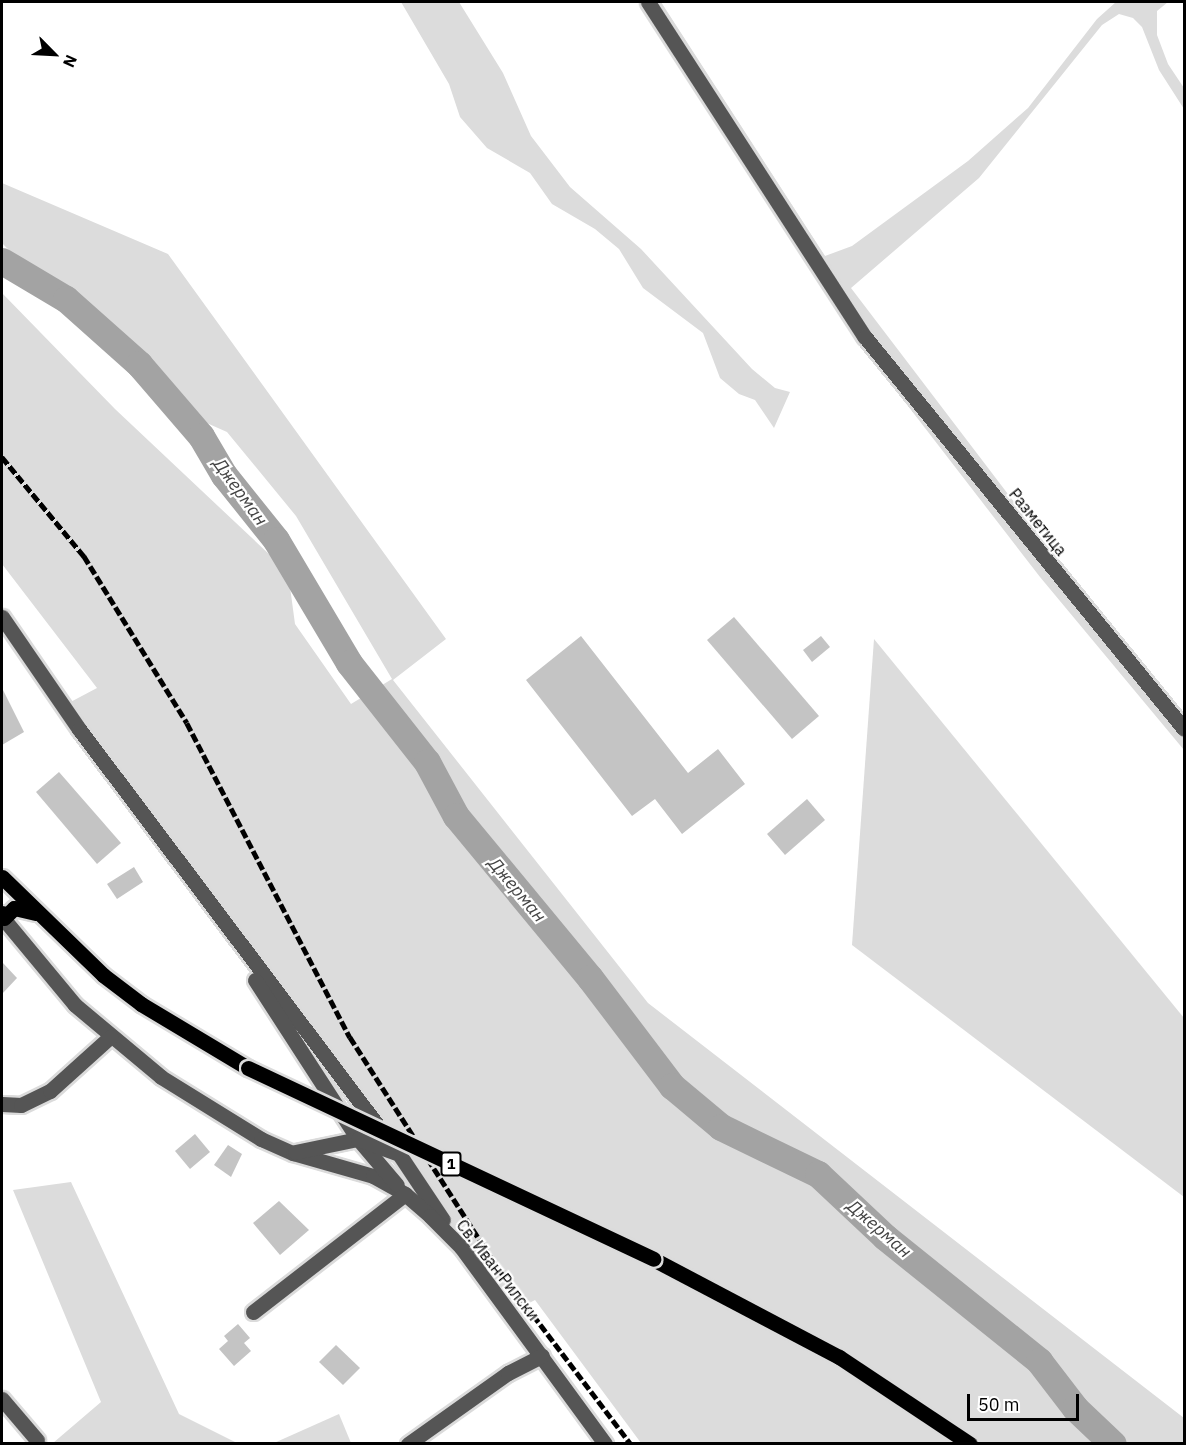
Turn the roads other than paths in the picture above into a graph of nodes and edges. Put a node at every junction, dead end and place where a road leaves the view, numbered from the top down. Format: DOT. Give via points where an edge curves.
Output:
graph roads {
  1 [pos="648,2"];
  2 [pos="2,617"];
  3 [pos="1185,729"];
  4 [pos="2,877"];
  5 [pos="205,900"];
  6 [pos="2,916"];
  7 [pos="38,916"];
  8 [pos="110,1038"];
  9 [pos="2,1104"];
  10 [pos="358,1139"];
  11 [pos="293,1153"];
  12 [pos="399,1154"];
  13 [pos="405,1194"];
  14 [pos="461,1246"];
  15 [pos="253,1312"];
  16 [pos="542,1356"];
  17 [pos="2,1399"];
  18 [pos="37,1440"];
  19 [pos="408,1443"];
  20 [pos="605,1443"];
  21 [pos="970,1443"];
  1 -- 3 [label="street, Разметица" via="865,337"];
  2 -- 5 [label="street"];
  4 -- 7 [label="main road, 1"];
  5 -- 10 [label="street"];
  5 -- 12 [label="street"];
  6 -- 7 [label="main road" via="14,908"];
  6 -- 8 [label="street, Св. Иван Рилски" via="54,982"];
  7 -- 21 [label="main road, 1, bridge" via="141,1004 248,1068 653,1259 839,1357"];
  8 -- 9 [label="street" via="50,1091 21,1105"];
  8 -- 11 [label="street, Св. Иван Рилски" via="200,1104"];
  10 -- 11 [label="street"];
  10 -- 12 [label="street"];
  10 -- 13 [label="street"];
  11 -- 13 [label="street, Св. Иван Рилски" via="364,1173"];
  12 -- 14 [label="street"];
  13 -- 14 [label="street, Св. Иван Рилски"];
  13 -- 15 [label="street"];
  14 -- 16 [label="street, Св. Иван Рилски"];
  16 -- 19 [label="street" via="508,1373"];
  16 -- 20 [label="street, Св. Иван Рилски"];
  17 -- 18 [label="street"];
}
